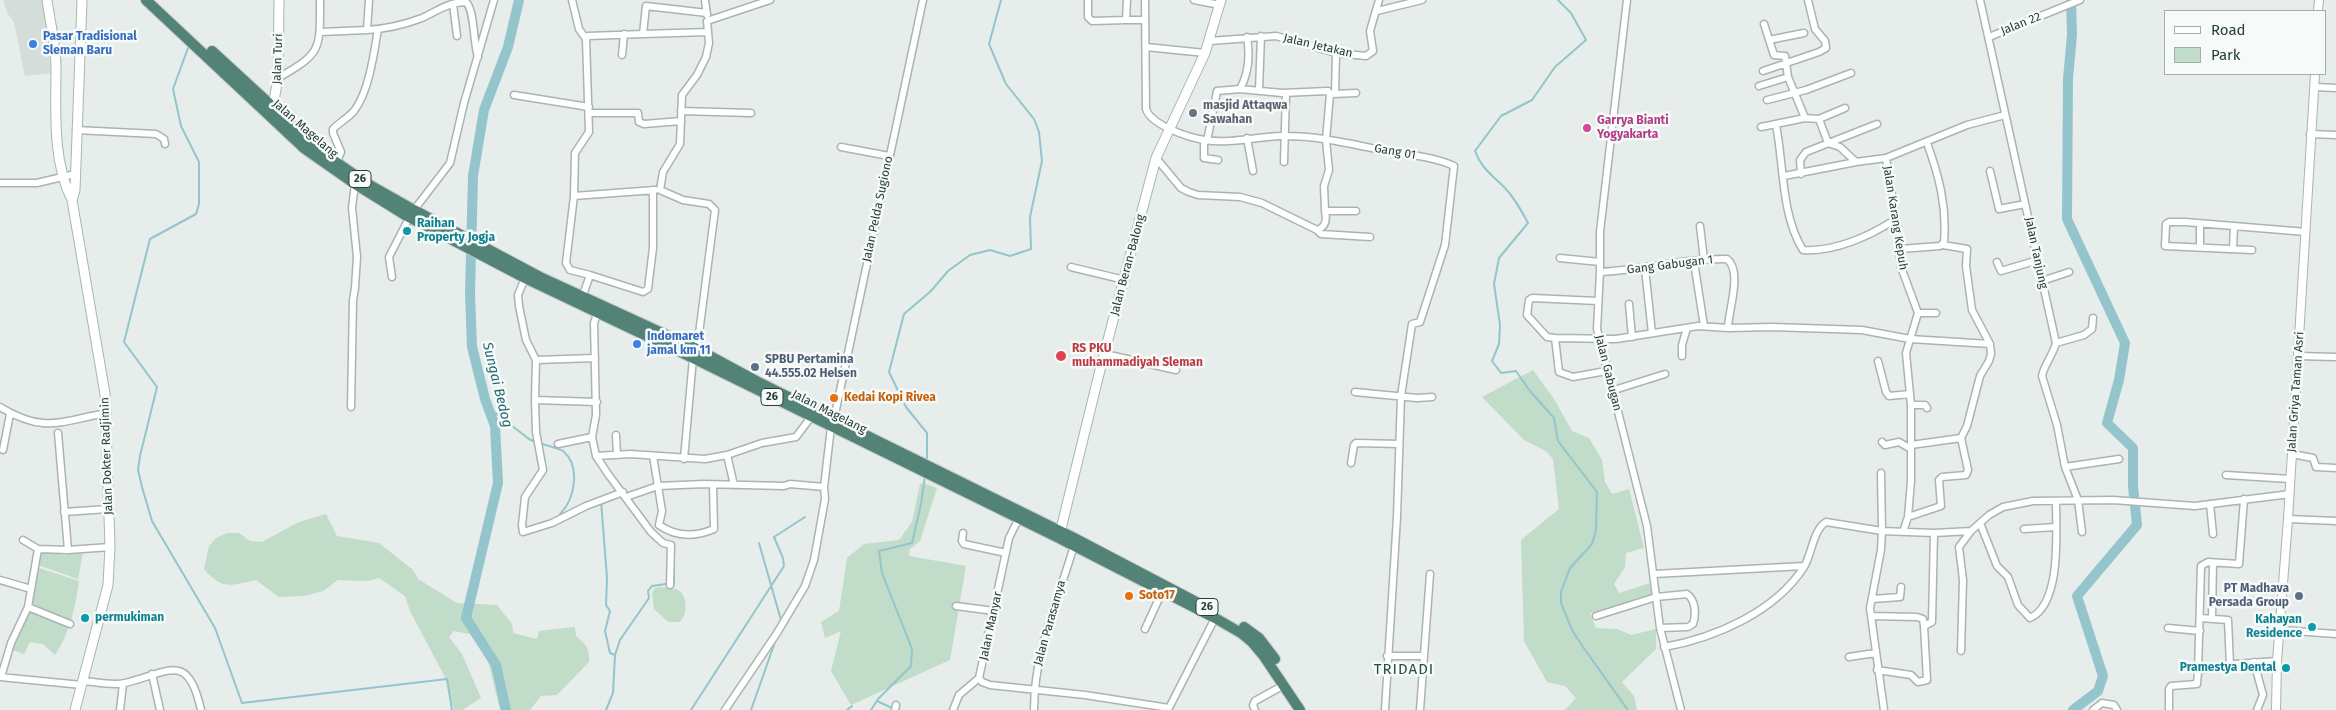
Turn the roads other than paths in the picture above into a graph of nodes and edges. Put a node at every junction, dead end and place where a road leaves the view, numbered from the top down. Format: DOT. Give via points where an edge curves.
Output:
graph roads {
  1 [pos="47,0"];
  2 [pos="82,0"];
  3 [pos="146,0"];
  4 [pos="155,0"];
  5 [pos="279,0"];
  6 [pos="320,0"];
  7 [pos="369,0"];
  8 [pos="494,0"];
  9 [pos="572,0"];
  10 [pos="705,0"];
  11 [pos="769,0"];
  12 [pos="923,0"];
  13 [pos="1088,0"];
  14 [pos="1128,0"];
  15 [pos="1145,0"];
  16 [pos="1194,0"];
  17 [pos="1378,0"];
  18 [pos="1422,0"];
  19 [pos="1627,0"];
  20 [pos="1808,0"];
  21 [pos="1980,0"];
  22 [pos="2080,0"];
  23 [pos="464,1"];
  24 [pos="1220,2"];
  25 [pos="443,3"];
  26 [pos="646,3"];
  27 [pos="453,4"];
  28 [pos="662,4"];
  29 [pos="1377,11"];
  30 [pos="706,13"];
  31 [pos="1126,20"];
  32 [pos="1144,20"];
  33 [pos="707,21"];
  34 [pos="1764,24"];
  35 [pos="378,29"];
  36 [pos="368,30"];
  37 [pos="320,32"];
  38 [pos="708,32"];
  39 [pos="1804,33"];
  40 [pos="624,34"];
  41 [pos="643,34"];
  42 [pos="457,36"];
  43 [pos="1261,36"];
  44 [pos="1247,37"];
  45 [pos="1989,37"];
  46 [pos="586,39"];
  47 [pos="1768,40"];
  48 [pos="1210,41"];
  49 [pos="1146,47"];
  50 [pos="1205,53"];
  51 [pos="1336,53"];
  52 [pos="622,55"];
  53 [pos="478,58"];
  54 [pos="1786,64"];
  55 [pos="1763,71"];
  56 [pos="1851,73"];
  57 [pos="2315,75"];
  58 [pos="1788,77"];
  59 [pos="278,78"];
  60 [pos="1759,86"];
  61 [pos="2315,87"];
  62 [pos="2336,88"];
  63 [pos="1240,89"];
  64 [pos="1259,90"];
  65 [pos="1286,92"];
  66 [pos="1795,92"];
  67 [pos="1356,93"];
  68 [pos="1333,94"];
  69 [pos="514,95"];
  70 [pos="1767,100"];
  71 [pos="1845,108"];
  72 [pos="589,110"];
  73 [pos="681,111"];
  74 [pos="272,112"];
  75 [pos="751,113"];
  76 [pos="2005,114"];
  77 [pos="1805,118"];
  78 [pos="1819,119"];
  79 [pos="682,121"];
  80 [pos="1877,124"];
  81 [pos="1776,125"];
  82 [pos="1761,127"];
  83 [pos="1169,128"];
  84 [pos="76,130"];
  85 [pos="2310,134"];
  86 [pos="2336,135"];
  87 [pos="1283,136"];
  88 [pos="1246,138"];
  89 [pos="1206,140"];
  90 [pos="1326,140"];
  91 [pos="1828,143"];
  92 [pos="1927,143"];
  93 [pos="165,144"];
  94 [pos="841,147"];
  95 [pos="889,156"];
  96 [pos="1156,158"];
  97 [pos="1886,158"];
  98 [pos="1218,160"];
  99 [pos="337,162"];
  100 [pos="1284,162"];
  101 [pos="1856,162"];
  102 [pos="1253,171"];
  103 [pos="1990,171"];
  104 [pos="75,174"];
  105 [pos="1801,174"];
  106 [pos="64,176"];
  107 [pos="1784,176"];
  108 [pos="0,182"];
  109 [pos="355,184"];
  110 [pos="656,190"];
  111 [pos="574,196"];
  112 [pos="72,200"];
  113 [pos="2025,204"];
  114 [pos="1356,210"];
  115 [pos="1326,211"];
  116 [pos="412,214"];
  117 [pos="1896,218"];
  118 [pos="2200,225"];
  119 [pos="1700,226"];
  120 [pos="2234,227"];
  121 [pos="1316,230"];
  122 [pos="2306,232"];
  123 [pos="1370,237"];
  124 [pos="1943,245"];
  125 [pos="2200,247"];
  126 [pos="1900,249"];
  127 [pos="2233,249"];
  128 [pos="2252,250"];
  129 [pos="486,254"];
  130 [pos="1560,258"];
  131 [pos="1704,260"];
  132 [pos="2038,260"];
  133 [pos="1600,262"];
  134 [pos="1694,262"];
  135 [pos="1997,262"];
  136 [pos="1071,267"];
  137 [pos="1645,269"];
  138 [pos="1600,272"];
  139 [pos="2069,272"];
  140 [pos="590,275"];
  141 [pos="392,277"];
  142 [pos="525,278"];
  143 [pos="1124,280"];
  144 [pos="2042,281"];
  145 [pos="583,295"];
  146 [pos="1598,302"];
  147 [pos="1628,304"];
  148 [pos="598,311"];
  149 [pos="1918,312"];
  150 [pos="1936,313"];
  151 [pos="2093,318"];
  152 [pos="1704,326"];
  153 [pos="1687,328"];
  154 [pos="1728,328"];
  155 [pos="1652,334"];
  156 [pos="1632,337"];
  157 [pos="1555,338"];
  158 [pos="1599,339"];
  159 [pos="1910,339"];
  160 [pos="669,342"];
  161 [pos="2056,343"];
  162 [pos="1990,344"];
  163 [pos="695,353"];
  164 [pos="1105,354"];
  165 [pos="1682,356"];
  166 [pos="2298,356"];
  167 [pos="2336,357"];
  168 [pos="595,358"];
  169 [pos="536,360"];
  170 [pos="1878,361"];
  171 [pos="1176,370"];
  172 [pos="1606,371"];
  173 [pos="1666,374"];
  174 [pos="1611,391"];
  175 [pos="1355,392"];
  176 [pos="1910,394"];
  177 [pos="1401,396"];
  178 [pos="1432,397"];
  179 [pos="535,400"];
  180 [pos="597,402"];
  181 [pos="1911,405"];
  182 [pos="0,407"];
  183 [pos="351,407"];
  184 [pos="1927,408"];
  185 [pos="107,413"];
  186 [pos="10,414"];
  187 [pos="811,417"];
  188 [pos="832,423"];
  189 [pos="58,433"];
  190 [pos="616,435"];
  191 [pos="592,436"];
  192 [pos="1961,438"];
  193 [pos="1882,442"];
  194 [pos="558,444"];
  195 [pos="1398,444"];
  196 [pos="1911,447"];
  197 [pos="3,450"];
  198 [pos="728,454"];
  199 [pos="2292,454"];
  200 [pos="617,455"];
  201 [pos="596,456"];
  202 [pos="653,456"];
  203 [pos="684,459"];
  204 [pos="2119,459"];
  205 [pos="1351,463"];
  206 [pos="2065,467"];
  207 [pos="2336,468"];
  208 [pos="1881,473"];
  209 [pos="2226,475"];
  210 [pos="2290,479"];
  211 [pos="734,484"];
  212 [pos="713,485"];
  213 [pos="658,486"];
  214 [pos="824,487"];
  215 [pos="624,494"];
  216 [pos="2290,494"];
  217 [pos="2244,499"];
  218 [pos="2078,500"];
  219 [pos="2056,501"];
  220 [pos="2210,504"];
  221 [pos="108,509"];
  222 [pos="64,512"];
  223 [pos="1908,517"];
  224 [pos="2288,519"];
  225 [pos="1018,520"];
  226 [pos="2336,522"];
  227 [pos="1980,523"];
  228 [pos="2056,527"];
  229 [pos="2024,529"];
  230 [pos="1882,530"];
  231 [pos="1971,531"];
  232 [pos="1903,532"];
  233 [pos="2082,532"];
  234 [pos="963,533"];
  235 [pos="1934,533"];
  236 [pos="2213,534"];
  237 [pos="1060,535"];
  238 [pos="23,540"];
  239 [pos="1075,543"];
  240 [pos="110,547"];
  241 [pos="38,549"];
  242 [pos="68,550"];
  243 [pos="1006,553"];
  244 [pos="2213,562"];
  245 [pos="1804,566"];
  246 [pos="1430,574"];
  247 [pos="1654,574"];
  248 [pos="0,580"];
  249 [pos="670,585"];
  250 [pos="1901,587"];
  251 [pos="31,589"];
  252 [pos="1162,592"];
  253 [pos="1656,597"];
  254 [pos="1872,599"];
  255 [pos="956,606"];
  256 [pos="28,607"];
  257 [pos="994,611"];
  258 [pos="1596,616"];
  259 [pos="1871,616"];
  260 [pos="1215,618"];
  261 [pos="2200,618"];
  262 [pos="2212,618"];
  263 [pos="70,624"];
  264 [pos="1924,626"];
  265 [pos="1660,628"];
  266 [pos="2168,628"];
  267 [pos="1145,629"];
  268 [pos="2280,630"];
  269 [pos="2200,631"];
  270 [pos="2336,634"];
  271 [pos="1664,647"];
  272 [pos="1961,651"];
  273 [pos="1875,653"];
  274 [pos="1388,656"];
  275 [pos="1423,656"];
  276 [pos="1850,657"];
  277 [pos="2254,662"];
  278 [pos="2277,662"];
  279 [pos="2230,665"];
  280 [pos="1877,670"];
  281 [pos="2198,670"];
  282 [pos="152,674"];
  283 [pos="0,677"];
  284 [pos="979,678"];
  285 [pos="82,683"];
  286 [pos="123,684"];
  287 [pos="1284,685"];
  288 [pos="1034,690"];
  289 [pos="1171,709"];
  290 [pos="75,710"];
  291 [pos="120,710"];
  292 [pos="160,710"];
  293 [pos="201,710"];
  294 [pos="725,710"];
  295 [pos="954,710"];
  296 [pos="1034,710"];
  297 [pos="1255,710"];
  298 [pos="1300,710"];
  299 [pos="1308,710"];
  300 [pos="1385,710"];
  301 [pos="1420,710"];
  302 [pos="1681,710"];
  303 [pos="1884,710"];
  304 [pos="2093,710"];
  305 [pos="2117,710"];
  306 [pos="2169,710"];
  307 [pos="2257,710"];
  308 [pos="2276,710"];
  1 -- 106 [label="main road, Jalan Dokter Radjimin" via="56,62 55,118"];
  2 -- 84 [label="main road, Jalan Dokter Radjimin"];
  3 -- 74 [label="highway, Jalan Magelang / 26"];
  4 -- 74 [label="highway, Jalan Magelang / 26"];
  5 -- 59 [label="main road, Jalan Turi"];
  6 -- 37 [label="street"];
  7 -- 36 [label="street"];
  8 -- 53 [label="street"];
  9 -- 46 [label="street" via="579,29"];
  10 -- 30 [label="street"];
  11 -- 33 [label="street"];
  12 -- 95 [label="street, Jalan Pelda Sugiono"];
  13 -- 31 [label="street" via="1088,17 1092,21"];
  14 -- 31 [label="street"];
  15 -- 32 [label="street, Gang 01"];
  16 -- 24 [label="street"];
  17 -- 29 [label="street, Jalan Jetakan"];
  18 -- 29 [label="street"];
  19 -- 133 [label="street, Jalan Gabugan" via="1600,232"];
  20 -- 54 [label="street" via="1815,29 1826,48"];
  21 -- 45 [label="street, Jalan Tanjung"];
  22 -- 45 [label="street, Jalan 22"];
  23 -- 27 [label="street"];
  23 -- 53 [label="street" via="471,9"];
  24 -- 48 [label="main road, Jalan Beran-Balong"];
  25 -- 27 [label="street"];
  25 -- 35 [label="street" via="422,18"];
  26 -- 28 [label="street"];
  26 -- 41 [label="street"];
  27 -- 42 [label="street"];
  28 -- 30 [label="street"];
  29 -- 51 [label="street, Jalan Jetakan" via="1370,30 1373,51 1370,54"];
  30 -- 33 [label="street"];
  31 -- 32 [label="street"];
  32 -- 49 [label="street, Gang 01"];
  33 -- 38 [label="street"];
  34 -- 47 [label="street"];
  35 -- 36 [label="street"];
  35 -- 99 [label="street" via="360,100 333,131 341,152"];
  36 -- 37 [label="street"];
  37 -- 59 [label="street" via="315,53"];
  38 -- 41 [label="street"];
  38 -- 73 [label="street" via="706,57 682,95"];
  39 -- 47 [label="street"];
  40 -- 41 [label="street"];
  40 -- 46 [label="street" via="588,36"];
  40 -- 52 [label="street"];
  43 -- 44 [label="street, Jalan Jetakan"];
  43 -- 51 [label="street, Jalan Jetakan" via="1276,36"];
  43 -- 64 [label="street"];
  44 -- 48 [label="street, Jalan Jetakan"];
  44 -- 63 [label="street" via="1247,74"];
  45 -- 76 [label="street, Jalan Tanjung"];
  46 -- 72 [label="street"];
  47 -- 54 [label="street" via="1774,55 1785,56"];
  48 -- 50 [label="main road, Jalan Beran-Balong"];
  49 -- 50 [label="street"];
  49 -- 83 [label="street, Gang 01" via="1146,109 1148,116"];
  50 -- 83 [label="main road, Jalan Beran-Balong"];
  51 -- 68 [label="street"];
  53 -- 116 [label="street" via="450,163"];
  54 -- 55 [label="street"];
  54 -- 58 [label="street"];
  56 -- 66 [label="street"];
  57 -- 61 [label="street, Jalan Griya Taman Asri"];
  58 -- 60 [label="street"];
  58 -- 66 [label="street"];
  59 -- 74 [label="main road, Jalan Turi"];
  61 -- 62 [label="street"];
  61 -- 85 [label="street, Jalan Griya Taman Asri"];
  63 -- 64 [label="street"];
  63 -- 89 [label="street" via="1217,91"];
  64 -- 65 [label="street"];
  65 -- 68 [label="street" via="1326,90"];
  65 -- 87 [label="street"];
  66 -- 70 [label="street"];
  66 -- 77 [label="street"];
  67 -- 68 [label="street"];
  68 -- 90 [label="street"];
  69 -- 72 [label="street"];
  71 -- 78 [label="street"];
  72 -- 79 [label="street" via="638,113 640,123 644,124"];
  72 -- 111 [label="street" via="589,132 575,153"];
  73 -- 75 [label="street"];
  73 -- 79 [label="street"];
  74 -- 99 [label="highway, Jalan Magelang / 26"];
  74 -- 109 [label="highway, Jalan Magelang / 26" via="305,149"];
  76 -- 92 [label="street" via="1967,125"];
  76 -- 113 [label="street, Jalan Tanjung"];
  77 -- 78 [label="street"];
  77 -- 81 [label="street"];
  78 -- 91 [label="street"];
  79 -- 110 [label="street" via="680,144"];
  80 -- 91 [label="street"];
  81 -- 82 [label="street"];
  81 -- 107 [label="street"];
  83 -- 89 [label="street, Gang 01"];
  83 -- 96 [label="main road, Jalan Beran-Balong"];
  84 -- 93 [label="street" via="156,134 164,139"];
  84 -- 104 [label="main road, Jalan Dokter Radjimin"];
  85 -- 86 [label="street"];
  85 -- 122 [label="street, Jalan Griya Taman Asri"];
  87 -- 88 [label="street, Gang 01"];
  87 -- 90 [label="street, Gang 01"];
  87 -- 100 [label="street"];
  88 -- 89 [label="street, Gang 01"];
  88 -- 102 [label="street"];
  89 -- 98 [label="street" via="1204,158"];
  90 -- 115 [label="street" via="1329,170 1324,186"];
  90 -- 177 [label="street, Gang 01" via="1454,166 1445,246 1420,322 1412,324"];
  91 -- 101 [label="street" via="1840,147"];
  91 -- 105 [label="street" via="1806,152 1800,160"];
  92 -- 97 [label="street"];
  92 -- 124 [label="street" via="1941,183 1946,222"];
  94 -- 95 [label="street"];
  95 -- 188 [label="street, Jalan Pelda Sugiono"];
  96 -- 121 [label="street" via="1181,188 1189,192 1240,197 1262,203"];
  96 -- 143 [label="main road, Jalan Beran-Balong"];
  97 -- 101 [label="street, Jalan Karang Kepuh"];
  97 -- 117 [label="street, Jalan Karang Kepuh"];
  99 -- 116 [label="highway, Jalan Magelang / 26"];
  101 -- 105 [label="street, Jalan Karang Kepuh"];
  103 -- 113 [label="street" via="1999,209"];
  104 -- 106 [label="street"];
  104 -- 112 [label="main road, Jalan Dokter Radjimin"];
  105 -- 107 [label="street, Jalan Karang Kepuh"];
  106 -- 108 [label="street" via="37,183"];
  106 -- 112 [label="main road, Jalan Dokter Radjimin"];
  107 -- 117 [label="street" via="1789,219 1803,250 1817,251 1857,239 1880,230"];
  109 -- 116 [label="highway, Jalan Magelang / 26"];
  109 -- 183 [label="street" via="352,208 357,257"];
  110 -- 111 [label="street"];
  110 -- 140 [label="street" via="648,289 643,292"];
  110 -- 163 [label="street" via="683,200 709,204 715,210"];
  111 -- 140 [label="street" via="566,263 570,270"];
  112 -- 185 [label="main road, Jalan Dokter Radjimin"];
  113 -- 132 [label="street, Jalan Tanjung"];
  114 -- 115 [label="street"];
  115 -- 121 [label="street" via="1326,223"];
  116 -- 129 [label="highway, Jalan Magelang / 26"];
  116 -- 141 [label="street" via="389,257"];
  117 -- 126 [label="street, Jalan Karang Kepuh"];
  118 -- 120 [label="street"];
  118 -- 125 [label="street"];
  118 -- 125 [label="street" via="2169,222 2164,240 2165,246"];
  119 -- 131 [label="street"];
  120 -- 122 [label="street"];
  120 -- 127 [label="street"];
  121 -- 123 [label="street" via="1325,235"];
  122 -- 166 [label="street, Jalan Griya Taman Asri"];
  124 -- 126 [label="street"];
  124 -- 162 [label="street" via="1967,249 1972,310"];
  125 -- 127 [label="street"];
  126 -- 149 [label="street, Jalan Karang Kepuh" via="1903,275"];
  127 -- 128 [label="street"];
  129 -- 142 [label="highway, Jalan Magelang / 26"];
  129 -- 145 [label="highway, Jalan Magelang / 26"];
  130 -- 133 [label="street"];
  131 -- 134 [label="street, Gang Gabugan 1"];
  131 -- 154 [label="street, Gang Gabugan 1" via="1727,259 1732,264 1735,284"];
  132 -- 135 [label="street" via="2001,271"];
  132 -- 144 [label="street, Jalan Tanjung"];
  133 -- 138 [label="street, Jalan Gabugan"];
  134 -- 137 [label="street, Gang Gabugan 1"];
  134 -- 152 [label="street"];
  136 -- 143 [label="street"];
  137 -- 138 [label="street, Gang Gabugan 1"];
  137 -- 155 [label="street"];
  138 -- 146 [label="street, Jalan Gabugan"];
  139 -- 144 [label="street"];
  140 -- 145 [label="street"];
  142 -- 148 [label="highway, Jalan Magelang / 26"];
  142 -- 169 [label="street" via="518,295 519,306 526,340"];
  143 -- 164 [label="main road, Jalan Beran-Balong"];
  144 -- 161 [label="street, Jalan Tanjung"];
  145 -- 160 [label="highway, Jalan Magelang / 26"];
  146 -- 157 [label="street" via="1529,300 1527,315 1548,337"];
  146 -- 158 [label="street, Jalan Gabugan"];
  147 -- 156 [label="street"];
  148 -- 160 [label="highway, Jalan Magelang / 26"];
  148 -- 168 [label="street" via="594,322"];
  149 -- 150 [label="street"];
  149 -- 159 [label="street"];
  151 -- 161 [label="street" via="2092,329 2084,335"];
  152 -- 153 [label="street"];
  152 -- 154 [label="street"];
  153 -- 155 [label="street"];
  153 -- 165 [label="street"];
  154 -- 159 [label="street" via="1862,330"];
  155 -- 156 [label="street"];
  156 -- 158 [label="street"];
  157 -- 158 [label="street"];
  157 -- 172 [label="street" via="1559,372 1573,377"];
  158 -- 172 [label="street, Jalan Gabugan"];
  159 -- 162 [label="street"];
  159 -- 176 [label="street" via="1906,353"];
  160 -- 163 [label="highway, Jalan Magelang / 26"];
  161 -- 206 [label="street" via="2042,376"];
  162 -- 192 [label="street" via="1990,361 1980,376 1971,415"];
  163 -- 187 [label="highway, Jalan Magelang / 26"];
  163 -- 188 [label="highway, Jalan Magelang / 26"];
  163 -- 203 [label="street"];
  164 -- 171 [label="street"];
  164 -- 237 [label="main road, Jalan Beran-Balong"];
  166 -- 167 [label="street"];
  166 -- 199 [label="street, Jalan Griya Taman Asri"];
  168 -- 169 [label="street"];
  168 -- 180 [label="street"];
  169 -- 179 [label="street"];
  170 -- 176 [label="street" via="1889,396"];
  172 -- 174 [label="street, Jalan Gabugan"];
  173 -- 174 [label="street"];
  174 -- 247 [label="street, Jalan Gabugan" via="1647,526"];
  175 -- 177 [label="street"];
  176 -- 181 [label="street"];
  177 -- 178 [label="street"];
  177 -- 195 [label="street"];
  179 -- 180 [label="street"];
  179 -- 215 [label="street" via="536,432 543,470 525,498 523,532"];
  180 -- 191 [label="street"];
  181 -- 184 [label="street" via="1925,404"];
  181 -- 196 [label="street"];
  182 -- 186 [label="street"];
  185 -- 186 [label="street" via="42,425"];
  185 -- 221 [label="main road, Jalan Dokter Radjimin"];
  186 -- 197 [label="street"];
  187 -- 188 [label="highway, Jalan Magelang / 26"];
  187 -- 198 [label="street" via="798,436"];
  188 -- 214 [label="street, Jalan Pelda Sugiono"];
  188 -- 225 [label="highway, Jalan Magelang / 26"];
  188 -- 237 [label="highway, Jalan Magelang / 26"];
  189 -- 222 [label="street"];
  190 -- 200 [label="street"];
  191 -- 194 [label="street"];
  191 -- 201 [label="street"];
  192 -- 196 [label="street"];
  192 -- 223 [label="street" via="1968,466 1966,475 1942,477 1938,480 1941,506"];
  193 -- 196 [label="street" via="1885,445 1899,442"];
  195 -- 205 [label="street" via="1356,443"];
  195 -- 274 [label="street"];
  196 -- 223 [label="street"];
  198 -- 203 [label="street"];
  198 -- 211 [label="street"];
  199 -- 207 [label="street" via="2313,458 2316,467"];
  199 -- 210 [label="street, Jalan Griya Taman Asri"];
  200 -- 201 [label="street"];
  200 -- 202 [label="street"];
  201 -- 215 [label="street"];
  202 -- 203 [label="street"];
  202 -- 213 [label="street"];
  204 -- 206 [label="street"];
  206 -- 218 [label="street"];
  208 -- 230 [label="street"];
  209 -- 210 [label="street"];
  210 -- 216 [label="street, Jalan Griya Taman Asri"];
  211 -- 212 [label="street"];
  211 -- 214 [label="street"];
  212 -- 213 [label="street"];
  212 -- 213 [label="street" via="715,528 693,536 674,533 660,526 662,511"];
  213 -- 215 [label="street"];
  214 -- 294 [label="street, Jalan Pelda Sugiono" via="825,499 814,560 805,586"];
  215 -- 249 [label="street" via="658,539 671,545"];
  216 -- 217 [label="street"];
  216 -- 224 [label="street, Jalan Griya Taman Asri"];
  217 -- 220 [label="street"];
  217 -- 244 [label="street" via="2239,564"];
  218 -- 219 [label="street"];
  218 -- 220 [label="street" via="2178,506"];
  218 -- 233 [label="street"];
  219 -- 227 [label="street" via="2011,504"];
  219 -- 228 [label="street"];
  220 -- 236 [label="street"];
  221 -- 222 [label="street"];
  221 -- 240 [label="main road, Jalan Dokter Radjimin"];
  222 -- 242 [label="street"];
  223 -- 232 [label="street"];
  224 -- 226 [label="street"];
  224 -- 268 [label="street, Jalan Griya Taman Asri"];
  225 -- 237 [label="highway, Jalan Magelang / 26"];
  225 -- 243 [label="street, Jalan Manyar"];
  227 -- 228 [label="street" via="1997,566 2008,577 2018,605 2030,618 2044,608 2050,597"];
  227 -- 231 [label="street"];
  228 -- 229 [label="street"];
  230 -- 232 [label="street"];
  230 -- 245 [label="street" via="1826,522"];
  230 -- 254 [label="street"];
  231 -- 235 [label="street"];
  231 -- 272 [label="street" via="1959,547 1963,580"];
  232 -- 235 [label="street"];
  234 -- 243 [label="street" via="964,544"];
  235 -- 264 [label="street" via="1933,616 1929,625"];
  237 -- 239 [label="highway, Jalan Magelang / 26"];
  238 -- 241 [label="street"];
  239 -- 252 [label="highway, Jalan Magelang / 26"];
  239 -- 288 [label="street, Jalan Parasamya" via="1055,598"];
  239 -- 299 [label="highway, Jalan Magelang / 26" via="1225,617 1259,638"];
  240 -- 242 [label="street"];
  240 -- 285 [label="main road, Jalan Dokter Radjimin" via="108,585"];
  241 -- 242 [label="street"];
  241 -- 251 [label="street"];
  243 -- 257 [label="street, Jalan Manyar"];
  244 -- 261 [label="street" via="2201,566"];
  244 -- 262 [label="street"];
  245 -- 247 [label="street"];
  245 -- 271 [label="street" via="1770,602 1742,620 1715,633"];
  246 -- 275 [label="street"];
  247 -- 253 [label="street, Jalan Gabugan"];
  248 -- 251 [label="street"];
  250 -- 254 [label="street" via="1900,597"];
  251 -- 256 [label="street"];
  252 -- 260 [label="highway, Jalan Magelang / 26"];
  252 -- 267 [label="street"];
  253 -- 258 [label="street"];
  253 -- 265 [label="street, Jalan Gabugan"];
  253 -- 265 [label="street" via="1686,594 1694,604 1693,624"];
  254 -- 259 [label="street"];
  255 -- 257 [label="street"];
  256 -- 263 [label="street"];
  256 -- 283 [label="street"];
  257 -- 284 [label="street, Jalan Manyar"];
  259 -- 264 [label="street" via="1917,617 1923,619"];
  259 -- 273 [label="street"];
  260 -- 287 [label="highway, Jalan Magelang / 26" via="1252,642"];
  260 -- 289 [label="street"];
  261 -- 262 [label="street"];
  261 -- 269 [label="street"];
  262 -- 279 [label="street" via="2228,620"];
  264 -- 280 [label="street" via="1927,680 1918,682 1911,675"];
  265 -- 271 [label="street, Jalan Gabugan"];
  266 -- 269 [label="street"];
  268 -- 270 [label="street"];
  268 -- 278 [label="street, Jalan Griya Taman Asri"];
  269 -- 281 [label="street"];
  271 -- 302 [label="street, Jalan Gabugan"];
  273 -- 276 [label="street"];
  273 -- 280 [label="street"];
  274 -- 275 [label="street"];
  274 -- 300 [label="street"];
  275 -- 301 [label="street"];
  277 -- 278 [label="street"];
  277 -- 279 [label="street"];
  277 -- 307 [label="street" via="2263,695"];
  278 -- 308 [label="street, Jalan Griya Taman Asri"];
  279 -- 281 [label="street"];
  280 -- 303 [label="street"];
  281 -- 306 [label="street" via="2197,684 2171,686"];
  282 -- 286 [label="street"];
  282 -- 292 [label="street"];
  282 -- 293 [label="street" via="169,670 189,675"];
  283 -- 285 [label="street"];
  284 -- 288 [label="street, Jalan Manyar" via="990,685"];
  284 -- 295 [label="street" via="959,695"];
  285 -- 286 [label="street"];
  285 -- 290 [label="main road, Jalan Dokter Radjimin"];
  286 -- 291 [label="street"];
  287 -- 297 [label="street" via="1255,701"];
  287 -- 298 [label="highway, Jalan Magelang / 26"];
  288 -- 289 [label="street, Jalan Manyar"];
  288 -- 296 [label="street, Jalan Parasamya"];
  304 -- 305 [label="street" via="2102,703 2114,705"];
}
